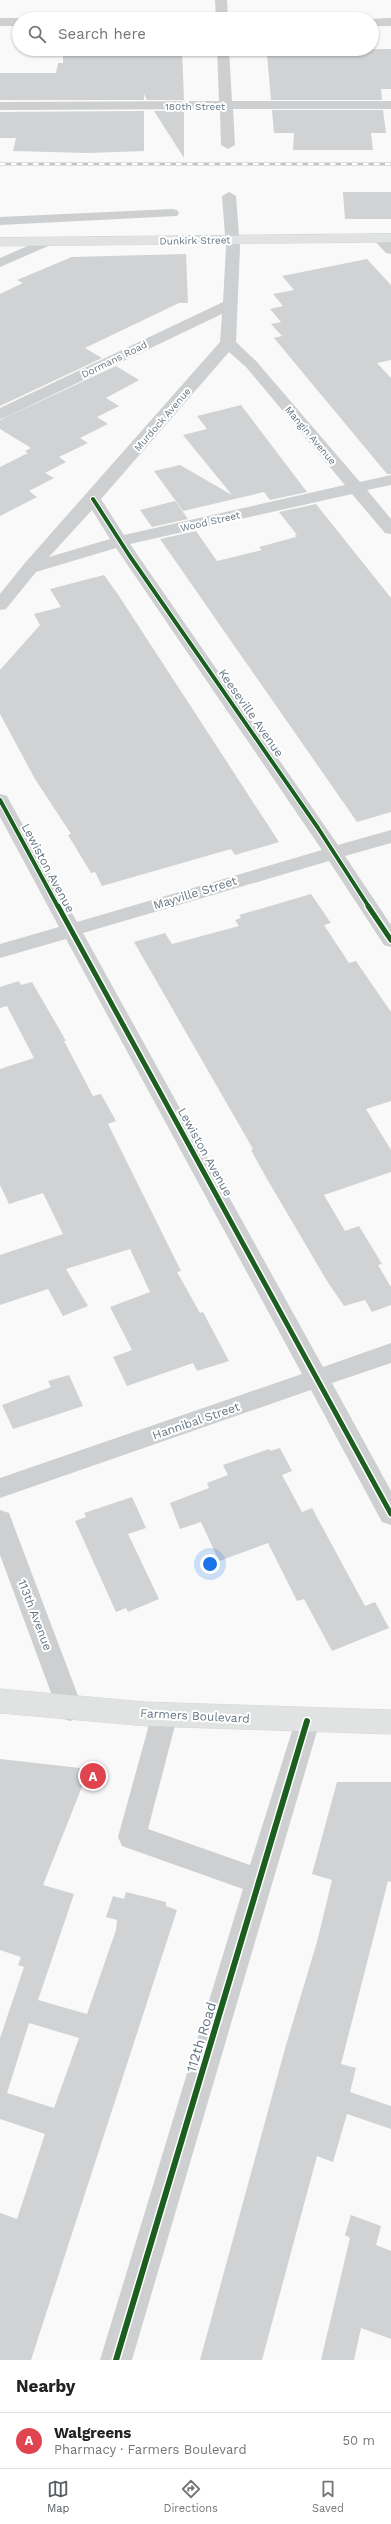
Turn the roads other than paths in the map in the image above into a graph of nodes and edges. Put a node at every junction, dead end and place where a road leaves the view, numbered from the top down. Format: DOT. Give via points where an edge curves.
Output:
graph roads {
  1 [pos="221,0"];
  2 [pos="222,12"];
  3 [pos="0,22"];
  4 [pos="12,22"];
  5 [pos="379,22"];
  6 [pos="391,22"];
  7 [pos="223,56"];
  8 [pos="0,106"];
  9 [pos="225,106"];
  10 [pos="391,106"];
  11 [pos="228,145"];
  12 [pos="229,196"];
  13 [pos="172,213"];
  14 [pos="0,221"];
  15 [pos="385,238"];
  16 [pos="232,239"];
  17 [pos="48,241"];
  18 [pos="0,242"];
  19 [pos="391,250"];
  20 [pos="0,263"];
  21 [pos="229,305"];
  22 [pos="228,343"];
  23 [pos="0,414"];
  24 [pos="391,480"];
  25 [pos="357,488"];
  26 [pos="93,499"];
  27 [pos="391,530"];
  28 [pos="120,541"];
  29 [pos="30,568"];
  30 [pos="0,584"];
  31 [pos="0,605"];
  32 [pos="0,800"];
  33 [pos="391,836"];
  34 [pos="333,852"];
  35 [pos="70,931"];
  36 [pos="391,940"];
  37 [pos="0,951"];
  38 [pos="391,1353"];
  39 [pos="319,1379"];
  40 [pos="0,1488"];
  41 [pos="391,1514"];
  42 [pos="0,1521"];
  43 [pos="0,1701"];
  44 [pos="70,1710"];
  45 [pos="165,1714"];
  46 [pos="307,1721"];
  47 [pos="391,1722"];
  48 [pos="260,1882"];
  49 [pos="116,2360"];
  1 -- 2 [label="street"];
  3 -- 4 [label="street"];
  5 -- 6 [label="street"];
  7 -- 9 [label="street"];
  8 -- 9 [label="street, 180th Street"];
  9 -- 10 [label="street, 180th Street"];
  9 -- 11 [label="street"];
  12 -- 16 [label="street"];
  13 -- 14 [label="street"];
  15 -- 16 [label="main road, Dunkirk Street"];
  15 -- 19 [label="street"];
  16 -- 17 [label="main road, Dunkirk Street"];
  16 -- 21 [label="street"];
  17 -- 18 [label="main road, Dunkirk Street"];
  17 -- 20 [label="street"];
  21 -- 22 [label="street"];
  21 -- 23 [label="street, Dormans Road"];
  22 -- 25 [label="street, Mangin Avenue" via="251,364"];
  22 -- 26 [label="street, Murdock Avenue"];
  24 -- 25 [label="street, Wood Street"];
  25 -- 27 [label="street, Mangin Avenue"];
  25 -- 28 [label="street, Wood Street"];
  26 -- 28 [label="street, Keeseville Avenue"];
  26 -- 29 [label="street, Murdock Avenue"];
  28 -- 29 [label="street, Wood Street"];
  28 -- 34 [label="street, Keeseville Avenue"];
  29 -- 30 [label="street"];
  29 -- 31 [label="street, Murdock Avenue"];
  32 -- 35 [label="street, Lewiston Avenue"];
  33 -- 34 [label="street, Mayville Street"];
  34 -- 35 [label="street, Mayville Street"];
  34 -- 36 [label="street, Keeseville Avenue"];
  35 -- 37 [label="street, Mayville Street"];
  35 -- 39 [label="street, Lewiston Avenue"];
  38 -- 39 [label="street, Hannibal Street"];
  39 -- 40 [label="street, Hannibal Street"];
  39 -- 41 [label="street, Lewiston Avenue"];
  42 -- 44 [label="street, 113th Avenue"];
  43 -- 44 [label="main road, Farmers Boulevard"];
  44 -- 45 [label="main road, Farmers Boulevard"];
  45 -- 46 [label="main road, Farmers Boulevard"];
  45 -- 48 [label="street" via="132,1837"];
  46 -- 47 [label="main road, Farmers Boulevard"];
  46 -- 48 [label="street, 112th Road"];
  48 -- 49 [label="street, 112th Road"];
}
